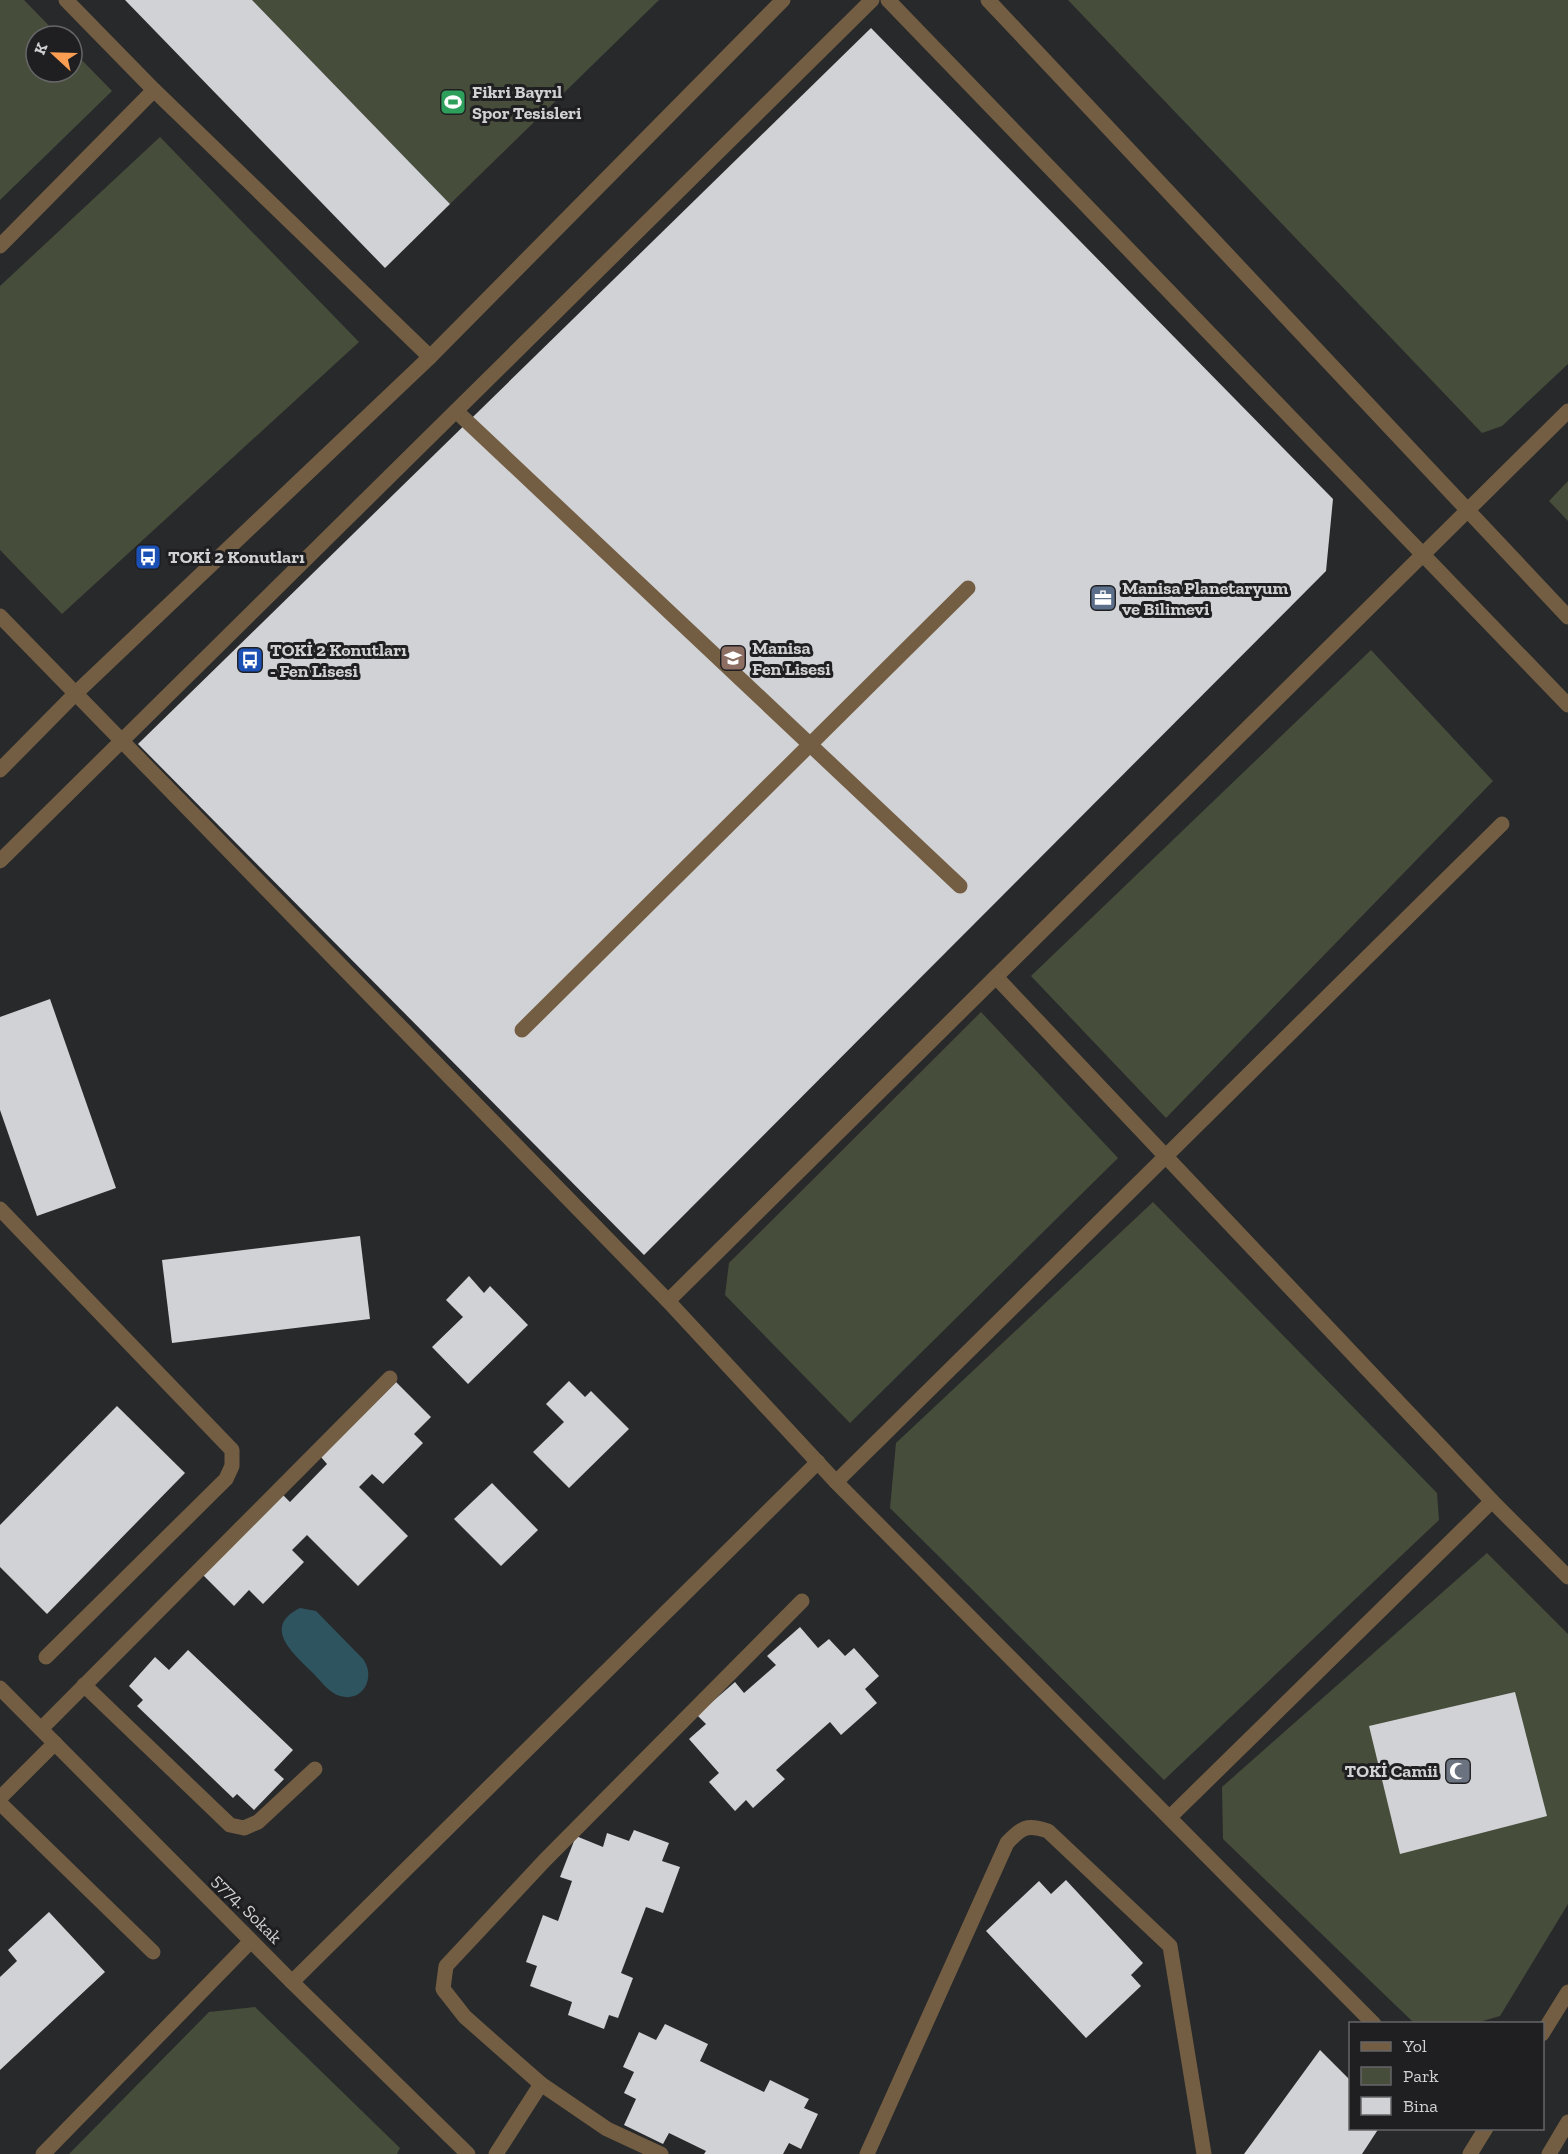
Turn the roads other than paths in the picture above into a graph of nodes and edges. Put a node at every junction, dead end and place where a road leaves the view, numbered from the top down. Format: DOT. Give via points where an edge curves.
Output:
graph roads {
  1 [pos="66,0"];
  2 [pos="783,0"];
  3 [pos="873,0"];
  4 [pos="888,0"];
  5 [pos="988,0"];
  6 [pos="154,90"];
  7 [pos="0,246"];
  8 [pos="430,357"];
  9 [pos="456,411"];
  10 [pos="1568,411"];
  11 [pos="1466,510"];
  12 [pos="1422,553"];
  13 [pos="968,588"];
  14 [pos="0,616"];
  15 [pos="1568,617"];
  16 [pos="76,693"];
  17 [pos="1568,705"];
  18 [pos="120,741"];
  19 [pos="809,744"];
  20 [pos="0,770"];
  21 [pos="1502,824"];
  22 [pos="0,861"];
  23 [pos="960,886"];
  24 [pos="996,977"];
  25 [pos="522,1030"];
  26 [pos="1164,1157"];
  27 [pos="0,1209"];
  28 [pos="668,1301"];
  29 [pos="390,1378"];
  30 [pos="818,1462"];
  31 [pos="836,1482"];
  32 [pos="1492,1501"];
  33 [pos="1568,1577"];
  34 [pos="802,1601"];
  35 [pos="46,1657"];
  36 [pos="84,1685"];
  37 [pos="0,1688"];
  38 [pos="40,1729"];
  39 [pos="55,1743"];
  40 [pos="315,1769"];
  41 [pos="0,1798"];
  42 [pos="0,1803"];
  43 [pos="1170,1817"];
  44 [pos="251,1941"];
  45 [pos="153,1952"];
  46 [pos="292,1982"];
  47 [pos="1568,1992"];
  48 [pos="1372,2022"];
  49 [pos="1544,2031"];
  50 [pos="541,2085"];
  51 [pos="1568,2122"];
  52 [pos="1482,2130"];
  53 [pos="460,2151"];
  54 [pos="44,2154"];
  55 [pos="496,2154"];
  56 [pos="661,2154"];
  57 [pos="867,2154"];
  58 [pos="1204,2154"];
  59 [pos="1470,2154"];
  60 [pos="1548,2154"];
  1 -- 6 [label="street"];
  2 -- 8 [label="street"];
  3 -- 9 [label="street"];
  4 -- 12 [label="street"];
  5 -- 11 [label="street"];
  6 -- 7 [label="street"];
  6 -- 8 [label="street"];
  8 -- 16 [label="street"];
  9 -- 18 [label="street"];
  9 -- 19 [label="street"];
  10 -- 11 [label="street"];
  11 -- 12 [label="street"];
  11 -- 15 [label="street"];
  12 -- 17 [label="street"];
  12 -- 24 [label="street"];
  13 -- 19 [label="street"];
  14 -- 16 [label="street"];
  16 -- 18 [label="street"];
  16 -- 20 [label="street"];
  18 -- 22 [label="street"];
  18 -- 28 [label="street"];
  19 -- 23 [label="street"];
  19 -- 25 [label="street"];
  21 -- 26 [label="street"];
  24 -- 26 [label="street"];
  24 -- 28 [label="street"];
  26 -- 31 [label="street"];
  26 -- 32 [label="street"];
  27 -- 35 [label="street" via="232,1450 232,1466 226,1479"];
  28 -- 30 [label="street"];
  29 -- 36 [label="street"];
  30 -- 31 [label="street"];
  30 -- 46 [label="street"];
  31 -- 43 [label="street"];
  32 -- 33 [label="street"];
  32 -- 43 [label="street"];
  34 -- 50 [label="street" via="545,1860 446,1966 443,1989 465,2017"];
  36 -- 38 [label="street"];
  36 -- 40 [label="street" via="230,1825 244,1828 258,1822"];
  37 -- 38 [label="street, 5774. Sokak"];
  38 -- 39 [label="street, 5774. Sokak"];
  39 -- 41 [label="street"];
  39 -- 44 [label="street, 5774. Sokak"];
  42 -- 45 [label="street"];
  43 -- 48 [label="street"];
  44 -- 46 [label="street, 5774. Sokak"];
  44 -- 54 [label="street"];
  46 -- 53 [label="street, 5774. Sokak"];
  47 -- 49 [label="street"];
  50 -- 55 [label="street"];
  50 -- 56 [label="street" via="607,2129"];
  51 -- 60 [label="street"];
  52 -- 59 [label="street"];
  57 -- 58 [label="street" via="1007,1844 1019,1831 1032,1826 1048,1831 1170,1946"];
}
